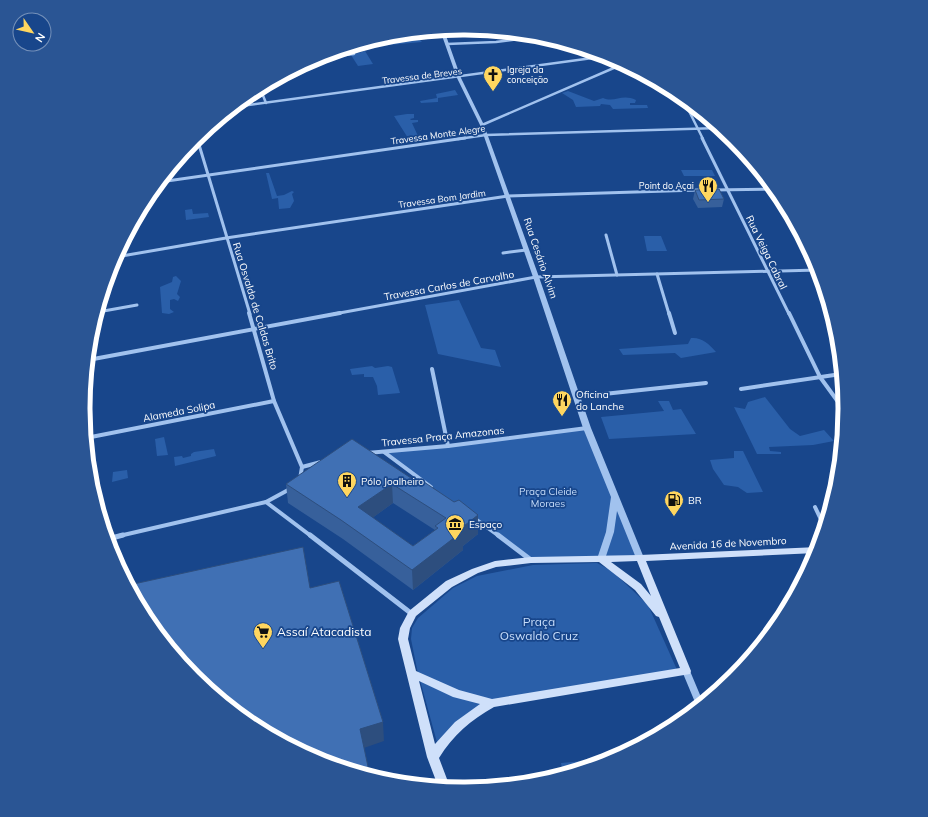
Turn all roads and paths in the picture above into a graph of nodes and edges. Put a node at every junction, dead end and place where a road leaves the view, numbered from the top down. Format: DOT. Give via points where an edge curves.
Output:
graph roads {
  1 [pos="444,36"];
  2 [pos="519,39"];
  3 [pos="447,44"];
  4 [pos="354,52"];
  5 [pos="344,55"];
  6 [pos="593,58"];
  7 [pos="615,67"];
  8 [pos="459,78"];
  9 [pos="262,94"];
  10 [pos="266,103"];
  11 [pos="246,106"];
  12 [pos="688,110"];
  13 [pos="482,124"];
  14 [pos="710,128"];
  15 [pos="697,129"];
  16 [pos="486,135"];
  17 [pos="199,145"];
  18 [pos="208,175"];
  19 [pos="168,181"];
  20 [pos="766,189"];
  21 [pos="703,190"];
  22 [pos="710,190"];
  23 [pos="728,190"];
  24 [pos="508,196"];
  25 [pos="606,235"];
  26 [pos="226,238"];
  27 [pos="526,250"];
  28 [pos="503,253"];
  29 [pos="123,256"];
  30 [pos="811,270"];
  31 [pos="768,272"];
  32 [pos="657,274"];
  33 [pos="617,275"];
  34 [pos="536,277"];
  35 [pos="137,305"];
  36 [pos="103,311"];
  37 [pos="254,329"];
  38 [pos="674,333"];
  39 [pos="94,359"];
  40 [pos="432,369"];
  41 [pos="836,375"];
  42 [pos="820,377"];
  43 [pos="706,382"];
  44 [pos="741,389"];
  45 [pos="576,397"];
  46 [pos="274,401"];
  47 [pos="838,401"];
  48 [pos="587,428"];
  49 [pos="91,437"];
  50 [pos="448,446"];
  51 [pos="383,452"];
  52 [pos="361,453"];
  53 [pos="324,461"];
  54 [pos="302,467"];
  55 [pos="297,483"];
  56 [pos="292,487"];
  57 [pos="435,489"];
  58 [pos="615,496"];
  59 [pos="266,502"];
  60 [pos="815,507"];
  61 [pos="467,513"];
  62 [pos="821,519"];
  63 [pos="114,538"];
  64 [pos="809,550"];
  65 [pos="640,558"];
  66 [pos="601,559"];
  67 [pos="531,560"];
  68 [pos="412,614"];
  69 [pos="669,626"];
  70 [pos="686,671"];
  71 [pos="411,672"];
  72 [pos="698,699"];
  73 [pos="492,703"];
  74 [pos="433,756"];
  75 [pos="442,781"];
  1 -- 3 [label="street, Rua Cesário Alvim"];
  2 -- 3 [label="street"];
  3 -- 8 [label="street, Rua Cesário Alvim"];
  4 -- 5 [label="street"];
  6 -- 8 [label="street, Travessa de Breves"];
  7 -- 13 [label="street"];
  8 -- 10 [label="street, Travessa de Breves"];
  8 -- 13 [label="street, Rua Cesário Alvim"];
  9 -- 10 [label="street"];
  10 -- 11 [label="street, Travessa de Breves"];
  12 -- 15 [label="street, Rua Veiga Cabral"];
  13 -- 16 [label="street, Rua Cesário Alvim"];
  14 -- 15 [label="street, Travessa Monte Alegre"];
  15 -- 16 [label="street, Travessa Monte Alegre"];
  15 -- 23 [label="street, Rua Veiga Cabral"];
  16 -- 18 [label="street, Travessa Monte Alegre"];
  16 -- 24 [label="street, Rua Cesário Alvim"];
  17 -- 18 [label="street, Rua Osvaldo de Caldas Brito"];
  18 -- 19 [label="street, Travessa Monte Alegre"];
  18 -- 26 [label="street, Rua Osvaldo de Caldas Brito"];
  20 -- 23 [label="street"];
  21 -- 24 [label="street, Travessa Bom Jardim"];
  22 -- 23 [label="street"];
  23 -- 31 [label="street, Rua Veiga Cabral"];
  24 -- 26 [label="street, Travessa Bom Jardim"];
  24 -- 27 [label="street, Rua Cesário Alvim"];
  25 -- 33 [label="street"];
  26 -- 29 [label="street, Travessa Bom Jardim"];
  26 -- 37 [label="street, Rua Osvaldo de Caldas Brito"];
  27 -- 28 [label="street"];
  27 -- 34 [label="street, Rua Cesário Alvim"];
  30 -- 31 [label="street, Travessa Carlos de Carvalho"];
  31 -- 32 [label="street, Travessa Carlos de Carvalho"];
  31 -- 42 [label="street, Rua Veiga Cabral"];
  32 -- 33 [label="street, Travessa Carlos de Carvalho"];
  32 -- 38 [label="street"];
  33 -- 34 [label="street, Travessa Carlos de Carvalho"];
  34 -- 37 [label="street, Travessa Carlos de Carvalho"];
  34 -- 45 [label="street, Rua Cesário Alvim"];
  35 -- 36 [label="street"];
  37 -- 39 [label="street, Travessa Carlos de Carvalho"];
  37 -- 46 [label="street, Rua Osvaldo de Caldas Brito"];
  40 -- 50 [label="street"];
  41 -- 42 [label="street"];
  42 -- 44 [label="street"];
  42 -- 47 [label="street, Rua Veiga Cabral"];
  43 -- 45 [label="street"];
  45 -- 48 [label="street, Rua Cesário Alvim"];
  46 -- 49 [label="street, Alameda Solipa"];
  46 -- 54 [label="street, Rua Osvaldo de Caldas Brito"];
  48 -- 50 [label="street, Travessa Praça Amazonas"];
  48 -- 58 [label="street, Rua Cesário Alvim"];
  50 -- 51 [label="street, Travessa Praça Amazonas"];
  51 -- 52 [label="street, Travessa Praça Amazonas"];
  51 -- 57 [label="street"];
  53 -- 54 [label="street"];
  54 -- 55 [label="street"];
  56 -- 59 [label="street"];
  58 -- 65 [label="street, Rua Cesário Alvim"];
  58 -- 66 [label="street" via="610,532"];
  59 -- 63 [label="street"];
  59 -- 68 [label="street"];
  60 -- 62 [label="street"];
  61 -- 67 [label="street"];
  64 -- 65 [label="main road, Avenida 16 de Novembro"];
  65 -- 66 [label="main road, Avenida 16 de Novembro"];
  65 -- 69 [label="main road"];
  66 -- 67 [label="main road, Avenida 16 de Novembro"];
  66 -- 69 [label="main road" via="638,587"];
  67 -- 68 [label="main road, Avenida 16 de Novembro" via="495,564 475,571 449,584"];
  68 -- 71 [label="main road" via="403,639"];
  69 -- 70 [label="main road"];
  70 -- 72 [label="street"];
  70 -- 73 [label="main road"];
  71 -- 73 [label="main road" via="457,694"];
  71 -- 74 [label="main road"];
  73 -- 74 [label="main road" via="455,728"];
  74 -- 75 [label="main road"];
}
